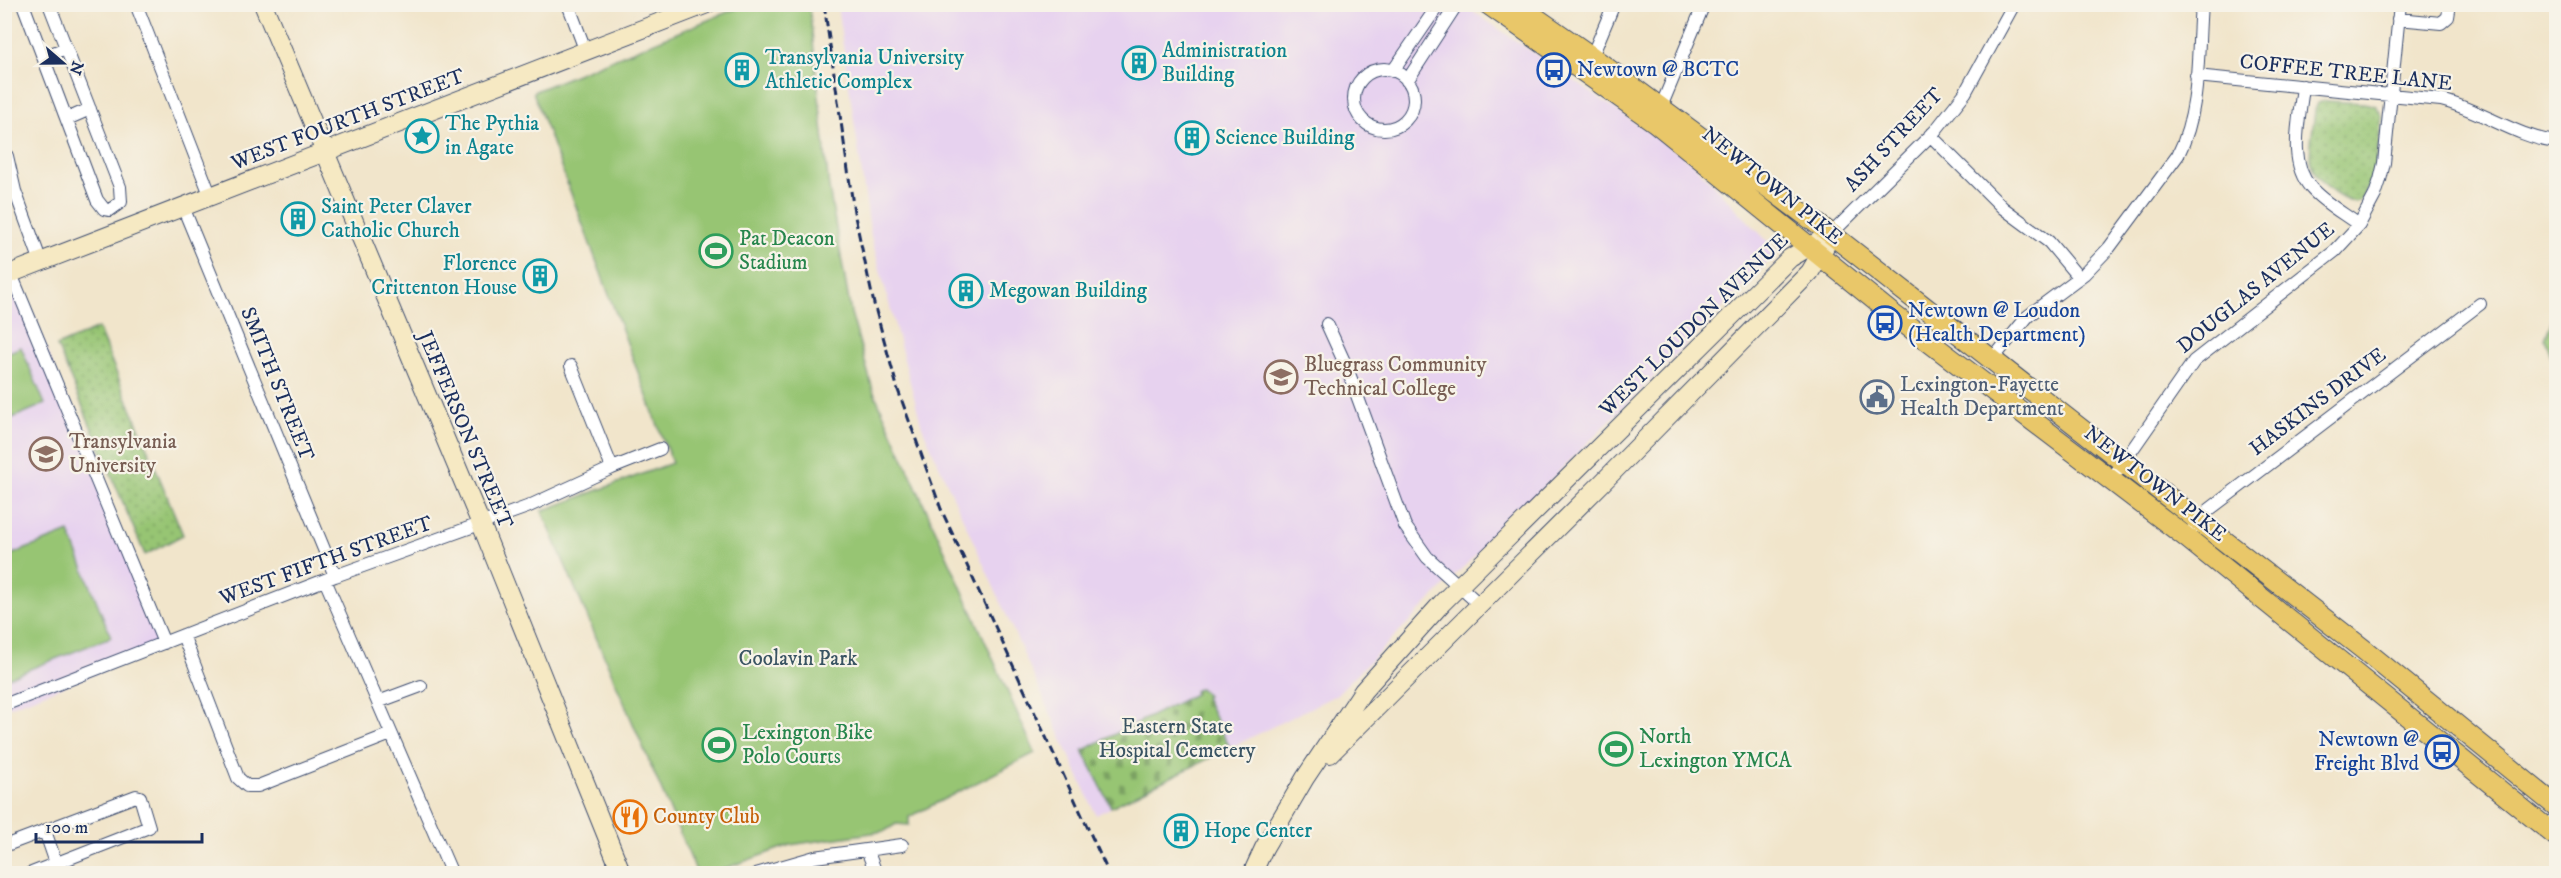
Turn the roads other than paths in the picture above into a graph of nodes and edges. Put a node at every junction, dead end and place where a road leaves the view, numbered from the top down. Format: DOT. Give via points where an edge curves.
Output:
graph roads {
  1 [pos="23,4"];
  2 [pos="49,4"];
  3 [pos="136,4"];
  4 [pos="263,4"];
  5 [pos="568,4"];
  6 [pos="707,4"];
  7 [pos="1439,4"];
  8 [pos="1457,4"];
  9 [pos="1488,4"];
  10 [pos="1516,4"];
  11 [pos="1614,4"];
  12 [pos="1704,4"];
  13 [pos="2014,4"];
  14 [pos="2201,4"];
  15 [pos="2400,4"];
  16 [pos="2450,4"];
  17 [pos="2398,19"];
  18 [pos="66,48"];
  19 [pos="586,52"];
  20 [pos="43,57"];
  21 [pos="1588,64"];
  22 [pos="1393,71"];
  23 [pos="2196,76"];
  24 [pos="1407,81"];
  25 [pos="2303,86"];
  26 [pos="2391,94"];
  27 [pos="90,110"];
  28 [pos="1658,115"];
  29 [pos="67,119"];
  30 [pos="1930,135"];
  31 [pos="2556,142"];
  32 [pos="325,152"];
  33 [pos="7,156"];
  34 [pos="211,197"];
  35 [pos="183,207"];
  36 [pos="2359,225"];
  37 [pos="1831,234"];
  38 [pos="1814,251"];
  39 [pos="41,262"];
  40 [pos="8,275"];
  41 [pos="2079,278"];
  42 [pos="2480,304"];
  43 [pos="1327,324"];
  44 [pos="1991,361"];
  45 [pos="571,366"];
  46 [pos="660,450"];
  47 [pos="2124,461"];
  48 [pos="612,468"];
  49 [pos="2111,480"];
  50 [pos="2199,520"];
  51 [pos="480,525"];
  52 [pos="2186,537"];
  53 [pos="330,578"];
  54 [pos="1460,586"];
  55 [pos="1480,605"];
  56 [pos="183,635"];
  57 [pos="164,643"];
  58 [pos="421,686"];
  59 [pos="378,702"];
  60 [pos="2430,703"];
  61 [pos="4,705"];
  62 [pos="2413,720"];
  63 [pos="392,734"];
  64 [pos="1305,778"];
  65 [pos="2527,781"];
  66 [pos="2511,800"];
  67 [pos="2556,806"];
  68 [pos="2553,827"];
  69 [pos="45,831"];
  70 [pos="902,845"];
  71 [pos="4,846"];
  72 [pos="867,850"];
  73 [pos="56,863"];
  74 [pos="29,873"];
  75 [pos="452,873"];
  76 [pos="622,873"];
  77 [pos="756,873"];
  78 [pos="876,873"];
  79 [pos="1252,873"];
  1 -- 20 [label="street"];
  2 -- 18 [label="street"];
  3 -- 34 [label="street"];
  4 -- 32 [label="main road, JEFFERSON STREET"];
  5 -- 19 [label="street"];
  6 -- 19 [label="main road, WEST FOURTH STREET"];
  7 -- 22 [label="street"];
  8 -- 24 [label="street"];
  9 -- 21 [label="main road, NEWTOWN PIKE"];
  10 -- 21 [label="main road, NEWTOWN PIKE"];
  11 -- 21 [label="street"];
  12 -- 28 [label="street"];
  13 -- 30 [label="street, ASH STREET" via="1965,93"];
  14 -- 23 [label="street"];
  15 -- 17 [label="street, DOUGLAS AVENUE"];
  16 -- 17 [label="street" via="2448,17 2440,23"];
  17 -- 26 [label="street, DOUGLAS AVENUE"];
  18 -- 20 [label="street"];
  18 -- 27 [label="street"];
  19 -- 32 [label="main road, WEST FOURTH STREET"];
  20 -- 29 [label="street"];
  21 -- 28 [label="main road, NEWTOWN PIKE"];
  22 -- 24 [label="street"];
  22 -- 24 [label="street" via="1370,72 1359,82 1354,102 1363,121 1380,129 1401,124 1412,108"];
  23 -- 25 [label="street, COFFEE TREE LANE"];
  23 -- 41 [label="street" via="2192,120 2178,155 2109,248"];
  25 -- 26 [label="street, COFFEE TREE LANE"];
  25 -- 36 [label="street" via="2298,165 2315,192"];
  26 -- 31 [label="street, COFFEE TREE LANE" via="2459,105 2532,137"];
  26 -- 36 [label="street, DOUGLAS AVENUE" via="2380,180"];
  27 -- 29 [label="street"];
  27 -- 29 [label="street" via="122,193 122,202 114,209 100,206"];
  28 -- 37 [label="main road, NEWTOWN PIKE"];
  28 -- 38 [label="main road, NEWTOWN PIKE"];
  30 -- 37 [label="street, ASH STREET"];
  30 -- 41 [label="street" via="2003,208 2049,242"];
  32 -- 34 [label="main road, WEST FOURTH STREET"];
  32 -- 51 [label="main road, JEFFERSON STREET"];
  33 -- 39 [label="street" via="15,191"];
  34 -- 35 [label="main road, WEST FOURTH STREET"];
  35 -- 39 [label="main road, WEST FOURTH STREET"];
  35 -- 53 [label="street, SMITH STREET"];
  36 -- 47 [label="street, DOUGLAS AVENUE" via="2335,251 2194,361"];
  37 -- 38 [label="main road, WEST LOUDON AVENUE"];
  37 -- 44 [label="main road, NEWTOWN PIKE"];
  38 -- 49 [label="main road, NEWTOWN PIKE"];
  38 -- 54 [label="main road, WEST LOUDON AVENUE" via="1790,258"];
  38 -- 55 [label="main road, WEST LOUDON AVENUE" via="1810,272"];
  39 -- 40 [label="main road, WEST FOURTH STREET"];
  40 -- 57 [label="street"];
  41 -- 44 [label="street" via="2028,316"];
  42 -- 50 [label="street, HASKINS DRIVE"];
  43 -- 54 [label="street" via="1406,526 1427,557"];
  44 -- 47 [label="main road, NEWTOWN PIKE"];
  45 -- 48 [label="street"];
  46 -- 48 [label="street, WEST FIFTH STREET"];
  47 -- 49 [label="street, DOUGLAS AVENUE"];
  47 -- 50 [label="main road, NEWTOWN PIKE"];
  48 -- 51 [label="street, WEST FIFTH STREET"];
  49 -- 52 [label="main road, NEWTOWN PIKE"];
  50 -- 52 [label="street, HASKINS DRIVE"];
  50 -- 60 [label="main road, NEWTOWN PIKE"];
  51 -- 53 [label="street, WEST FIFTH STREET"];
  51 -- 76 [label="main road, JEFFERSON STREET"];
  52 -- 62 [label="main road, NEWTOWN PIKE"];
  53 -- 56 [label="street, WEST FIFTH STREET"];
  53 -- 59 [label="street, SMITH STREET"];
  54 -- 55 [label="street"];
  54 -- 64 [label="main road, WEST LOUDON AVENUE" via="1364,691"];
  55 -- 64 [label="main road, WEST LOUDON AVENUE"];
  56 -- 57 [label="street, WEST FIFTH STREET"];
  56 -- 63 [label="street" via="242,783 258,786"];
  57 -- 61 [label="street, WEST FIFTH STREET"];
  58 -- 59 [label="street"];
  59 -- 63 [label="street, SMITH STREET"];
  60 -- 62 [label="main road"];
  60 -- 65 [label="main road, NEWTOWN PIKE"];
  62 -- 66 [label="main road, NEWTOWN PIKE"];
  63 -- 75 [label="street, SMITH STREET"];
  64 -- 79 [label="main road, WEST LOUDON AVENUE"];
  65 -- 66 [label="main road"];
  65 -- 67 [label="main road, NEWTOWN PIKE"];
  66 -- 68 [label="main road, NEWTOWN PIKE"];
  69 -- 71 [label="street"];
  69 -- 73 [label="street"];
  69 -- 73 [label="street" via="136,796 140,797 151,825"];
  70 -- 72 [label="street"];
  72 -- 77 [label="street" via="815,857"];
  72 -- 78 [label="street"];
  73 -- 74 [label="street"];
}
